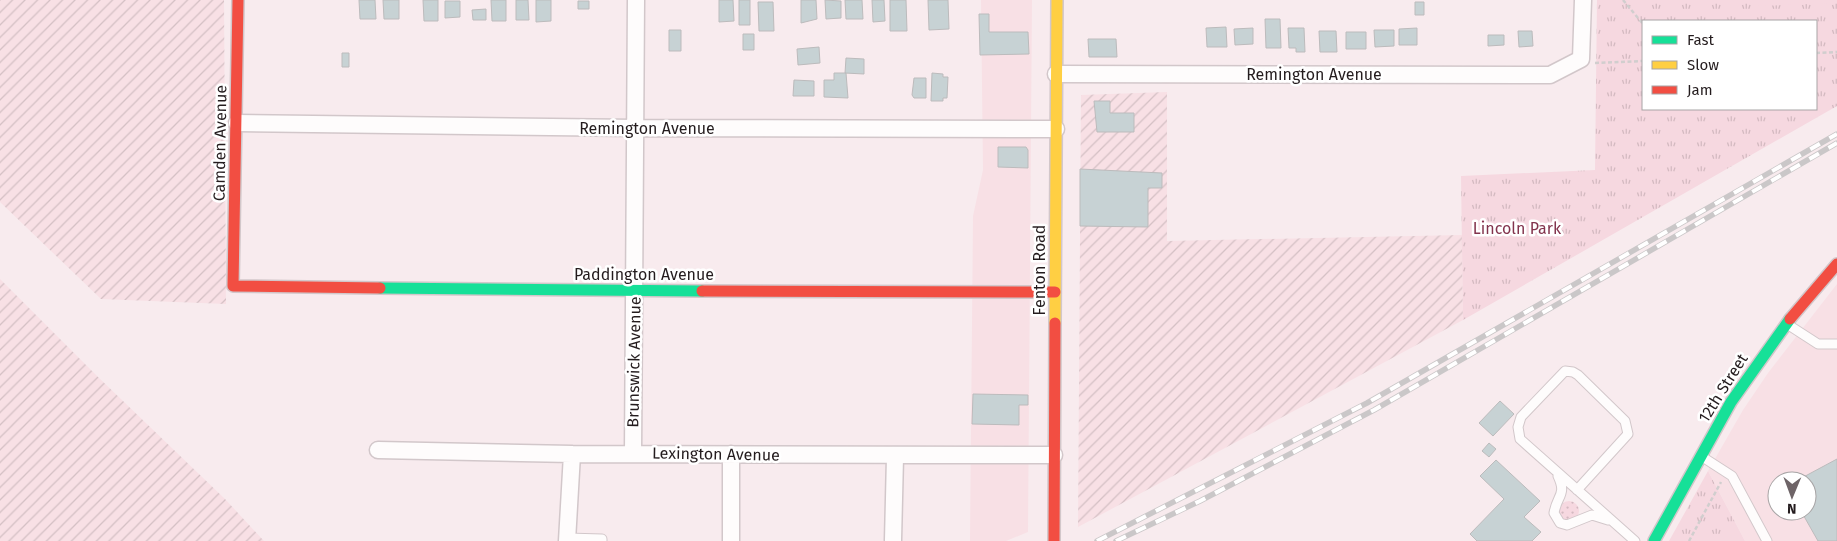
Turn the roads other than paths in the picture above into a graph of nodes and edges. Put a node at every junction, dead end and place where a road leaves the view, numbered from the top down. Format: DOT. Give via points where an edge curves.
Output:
graph roads {
  1 [pos="238,0"];
  2 [pos="636,0"];
  3 [pos="1057,0"];
  4 [pos="1583,0"];
  5 [pos="1056,74"];
  6 [pos="237,123"];
  7 [pos="636,128"];
  8 [pos="1056,129"];
  9 [pos="1837,264"];
  10 [pos="233,286"];
  11 [pos="635,291"];
  12 [pos="1055,292"];
  13 [pos="1787,324"];
  14 [pos="1837,344"];
  15 [pos="378,450"];
  16 [pos="572,454"];
  17 [pos="633,454"];
  18 [pos="731,454"];
  19 [pos="1054,455"];
  20 [pos="1701,456"];
  21 [pos="894,457"];
  22 [pos="1556,472"];
  23 [pos="1577,490"];
  24 [pos="1613,522"];
  25 [pos="567,540"];
  26 [pos="893,540"];
  27 [pos="602,541"];
  28 [pos="731,541"];
  29 [pos="1054,541"];
  30 [pos="1634,541"];
  31 [pos="1654,541"];
  32 [pos="1767,541"];
  1 -- 6 [label="street, Camden Avenue"];
  2 -- 7 [label="street, Brunswick Avenue"];
  3 -- 5 [label="street, Fenton Road"];
  4 -- 5 [label="street, Remington Avenue" via="1576,63 1550,75"];
  5 -- 8 [label="street, Fenton Road"];
  6 -- 7 [label="street, Remington Avenue"];
  6 -- 10 [label="street, Camden Avenue"];
  7 -- 8 [label="street, Remington Avenue"];
  7 -- 11 [label="street, Brunswick Avenue"];
  8 -- 12 [label="street, Fenton Road"];
  9 -- 13 [label="street, 12th Street"];
  10 -- 11 [label="street, Paddington Avenue"];
  11 -- 12 [label="street, Paddington Avenue"];
  11 -- 17 [label="street, Brunswick Avenue"];
  12 -- 19 [label="street, Fenton Road"];
  13 -- 14 [label="lane" via="1818,344"];
  13 -- 20 [label="street, 12th Street" via="1740,390"];
  15 -- 16 [label="street, Lexington Avenue"];
  16 -- 17 [label="street, Lexington Avenue"];
  16 -- 25 [label="street"];
  17 -- 18 [label="street, Lexington Avenue"];
  18 -- 21 [label="street, Lexington Avenue"];
  18 -- 28 [label="street"];
  19 -- 21 [label="street, Lexington Avenue"];
  19 -- 29 [label="street, Fenton Road"];
  20 -- 31 [label="street, 12th Street"];
  20 -- 32 [label="lane" via="1732,476"];
  21 -- 26 [label="street"];
  22 -- 23 [label="lane"];
  22 -- 23 [label="lane" via="1520,438 1518,427 1521,417 1565,371 1573,372 1625,421 1628,428 1628,434"];
  22 -- 24 [label="lane" via="1563,486 1554,513 1560,523 1567,525 1592,515"];
  23 -- 24 [label="lane"];
  24 -- 30 [label="lane"];
  25 -- 27 [label="lane"];
}
